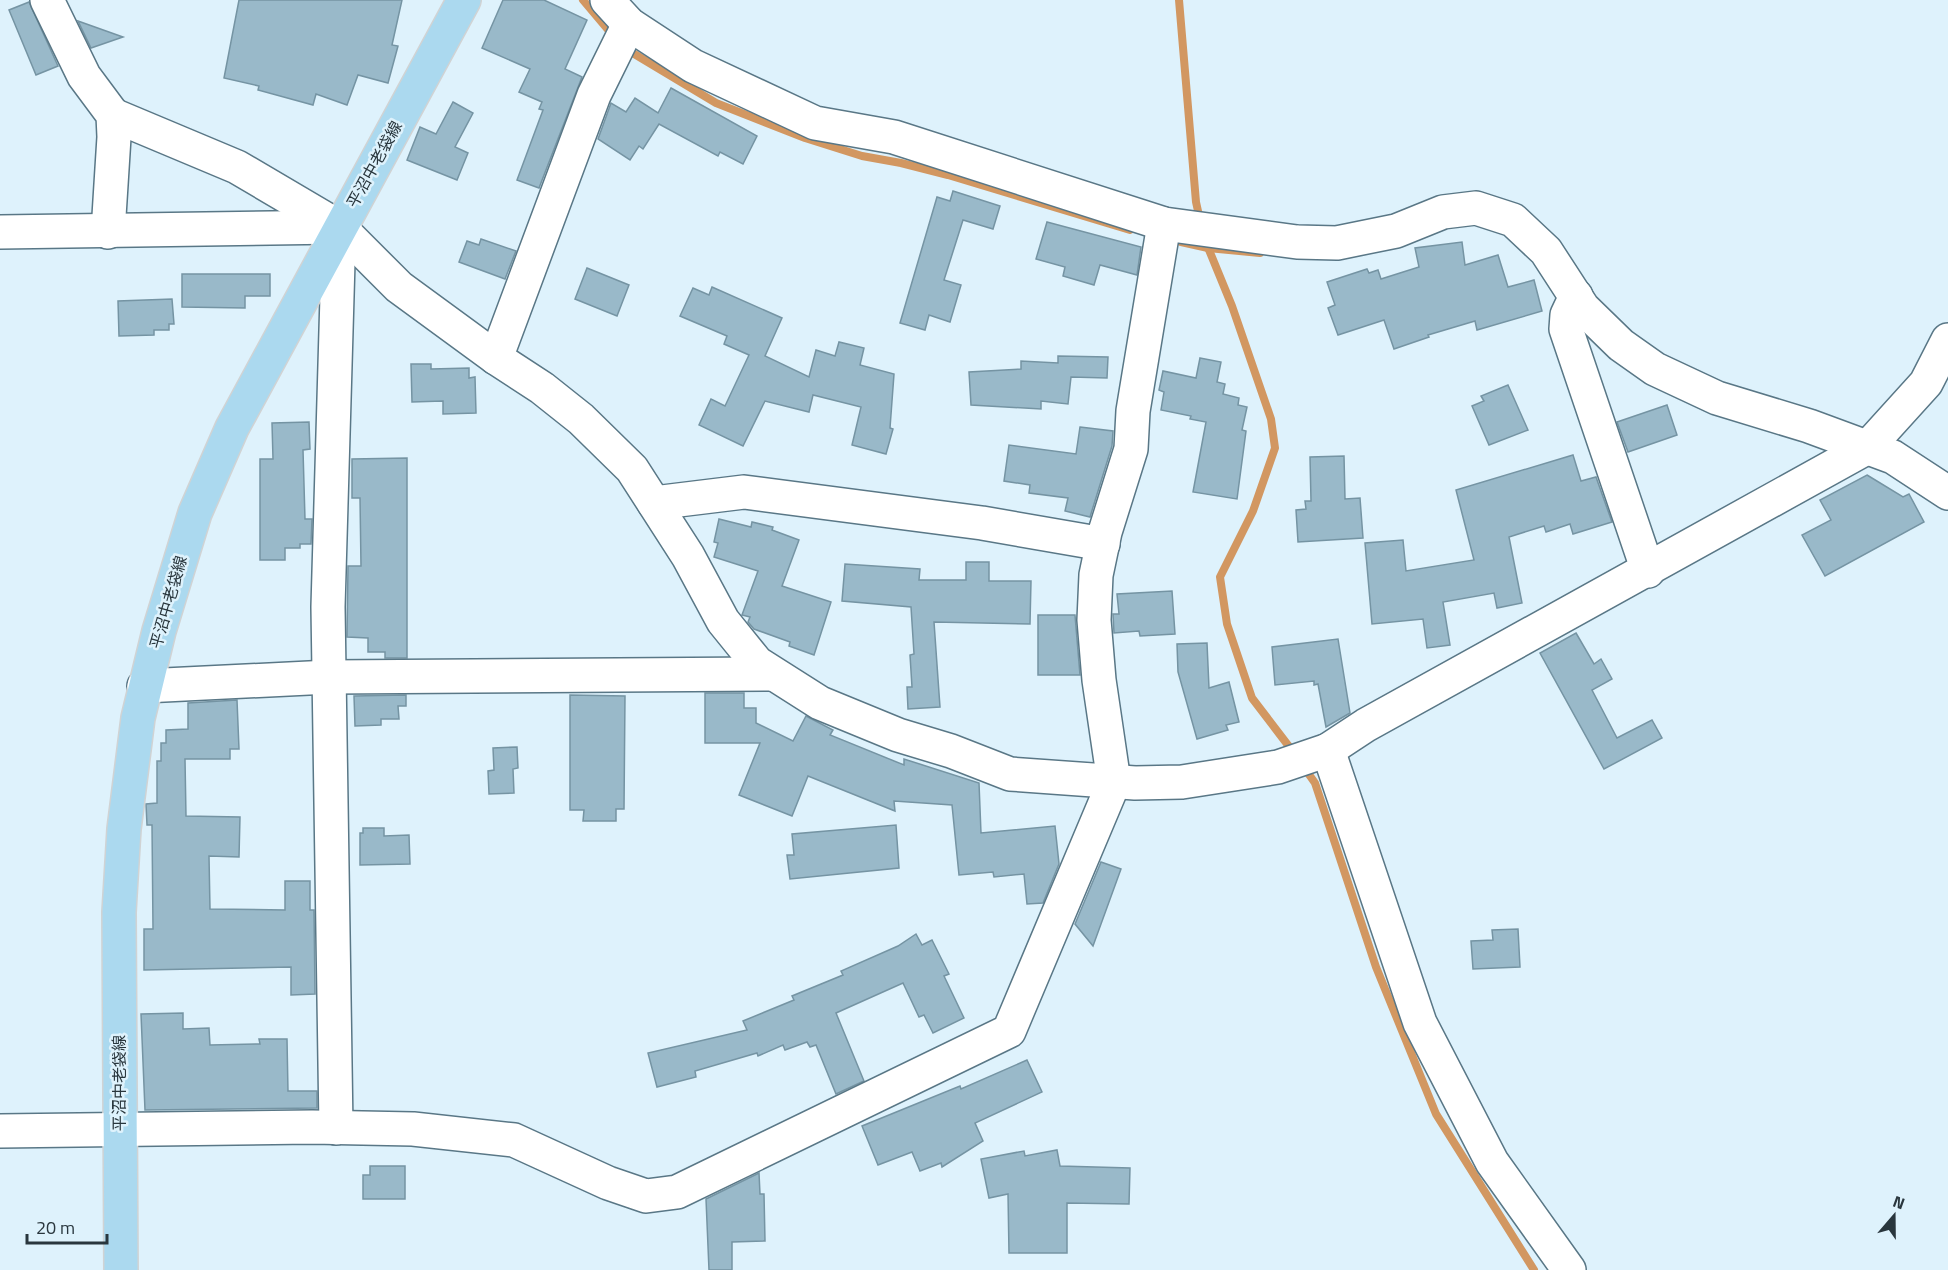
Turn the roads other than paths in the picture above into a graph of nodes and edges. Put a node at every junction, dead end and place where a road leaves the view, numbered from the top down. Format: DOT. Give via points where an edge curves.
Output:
graph roads {
  1 [pos="47,0"];
  2 [pos="464,0"];
  3 [pos="608,0"];
  4 [pos="629,24"];
  5 [pos="112,116"];
  6 [pos="1164,225"];
  7 [pos="339,227"];
  8 [pos="0,232"];
  9 [pos="108,232"];
  10 [pos="1576,296"];
  11 [pos="1948,340"];
  12 [pos="496,358"];
  13 [pos="1868,447"];
  14 [pos="1948,493"];
  15 [pos="654,503"];
  16 [pos="1103,544"];
  17 [pos="1648,571"];
  18 [pos="773,674"];
  19 [pos="329,677"];
  20 [pos="144,686"];
  21 [pos="1328,750"];
  22 [pos="1114,782"];
  23 [pos="336,1128"];
  24 [pos="0,1131"];
  25 [pos="119,1131"];
  26 [pos="121,1270"];
  27 [pos="1569,1270"];
  1 -- 5 [label="street" via="84,76"];
  2 -- 7 [label="main road, 平沼中老袋線"];
  3 -- 4 [label="street"];
  4 -- 6 [label="street" via="693,66 815,123 894,137"];
  4 -- 12 [label="street" via="594,95"];
  5 -- 7 [label="street" via="237,167"];
  5 -- 9 [label="street"];
  6 -- 10 [label="street" via="1297,242 1337,243 1396,231 1443,213 1476,208 1514,220 1546,251"];
  6 -- 16 [label="street" via="1133,411 1131,448"];
  7 -- 9 [label="street"];
  7 -- 12 [label="street" via="399,287"];
  7 -- 19 [label="street" via="327,607"];
  7 -- 20 [label="main road, 平沼中老袋線" via="232,428 195,513"];
  8 -- 9 [label="street"];
  10 -- 13 [label="street" via="1621,345 1654,369 1717,398"];
  10 -- 17 [label="street" via="1567,315 1566,329"];
  11 -- 13 [label="street" via="1926,383"];
  12 -- 15 [label="street" via="581,419 632,469"];
  13 -- 14 [label="street" via="1893,457"];
  13 -- 17 [label="street"];
  15 -- 16 [label="street" via="744,492 982,523"];
  15 -- 18 [label="street" via="723,621 757,663"];
  16 -- 22 [label="street" via="1096,574 1094,620"];
  17 -- 21 [label="street" via="1366,725"];
  18 -- 19 [label="street"];
  18 -- 22 [label="street" via="820,703 1010,774"];
  19 -- 20 [label="street"];
  19 -- 23 [label="street"];
  20 -- 25 [label="main road, 平沼中老袋線" via="124,829 119,912"];
  21 -- 22 [label="street" via="1243,774 1182,782"];
  21 -- 27 [label="street" via="1420,1023 1492,1162"];
  22 -- 23 [label="street" via="1009,1031 677,1192 646,1196 514,1140 413,1129"];
  23 -- 25 [label="street"];
  24 -- 25 [label="street"];
  25 -- 26 [label="main road, 平沼中老袋線"];
}
